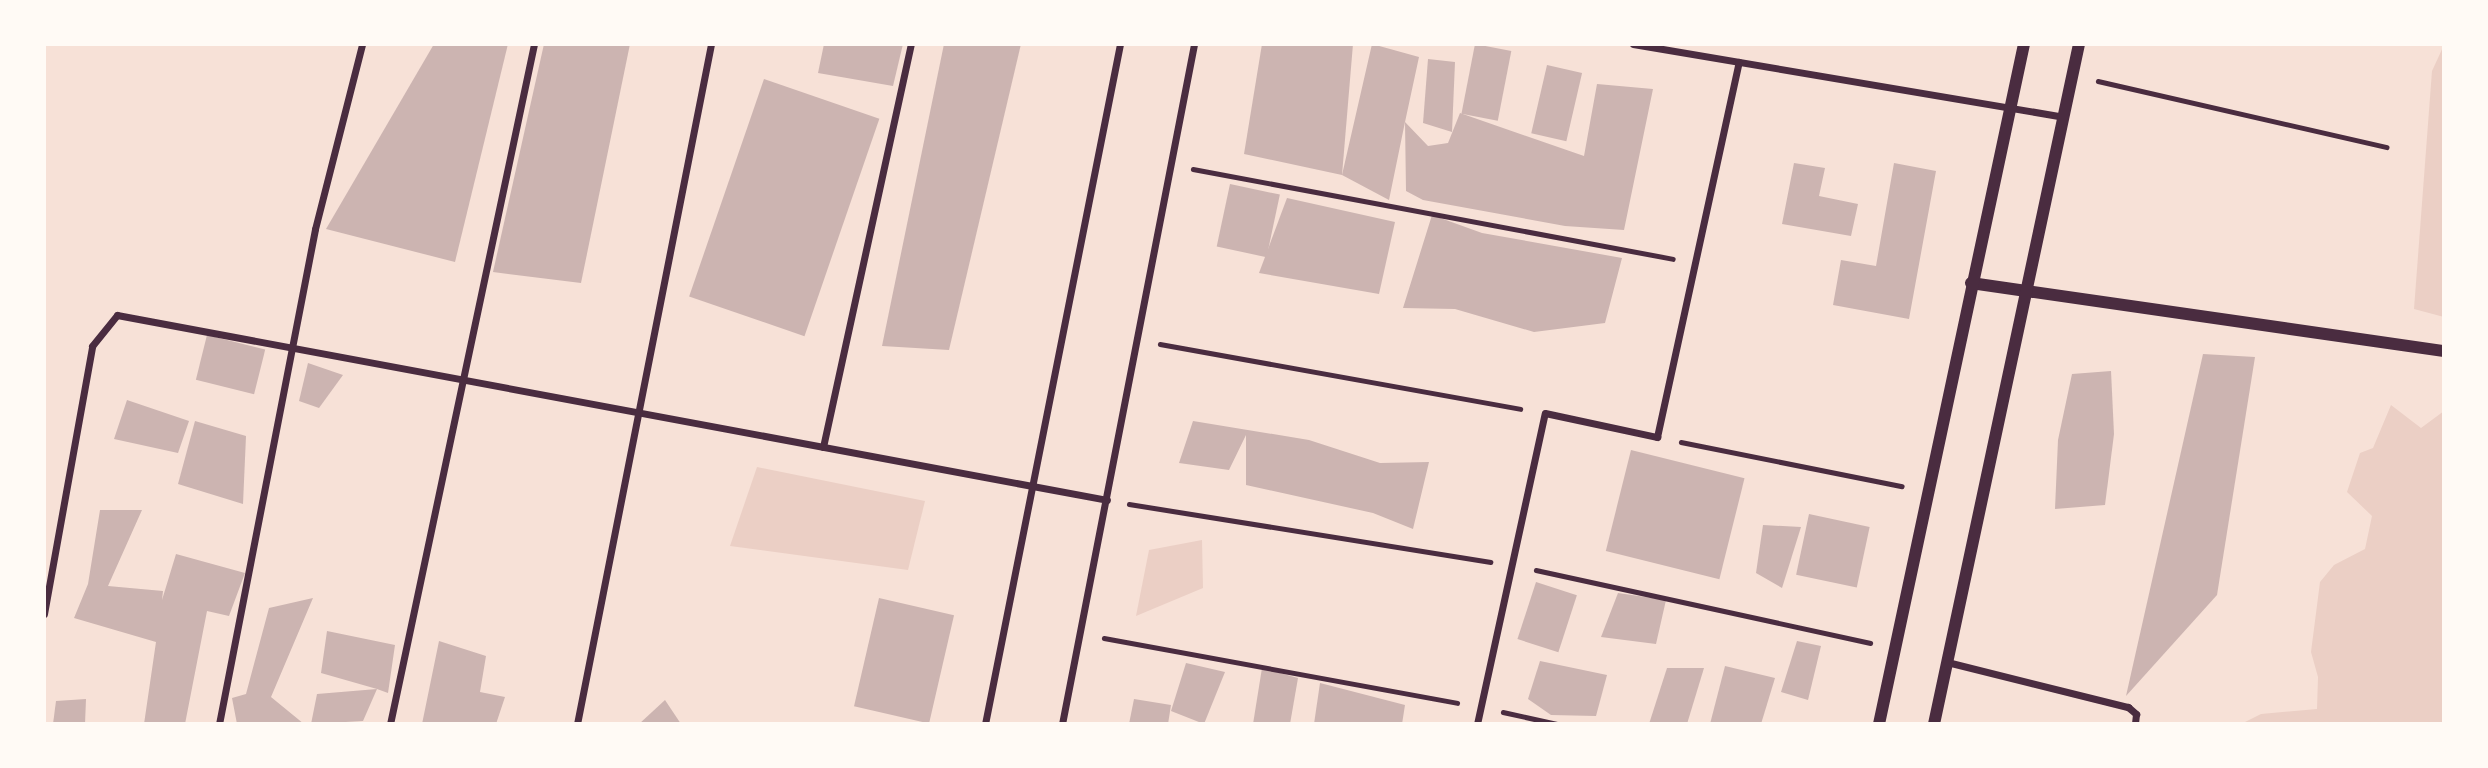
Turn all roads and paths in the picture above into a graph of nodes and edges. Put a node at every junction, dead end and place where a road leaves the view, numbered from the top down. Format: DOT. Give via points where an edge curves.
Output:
graph roads {
  1 [pos="362,44"];
  2 [pos="534,44"];
  3 [pos="711,44"];
  4 [pos="911,44"];
  5 [pos="1120,44"];
  6 [pos="1194,44"];
  7 [pos="1633,44"];
  8 [pos="2024,44"];
  9 [pos="2079,44"];
  10 [pos="1740,62"];
  11 [pos="2073,75"];
  12 [pos="2009,108"];
  13 [pos="2063,117"];
  14 [pos="2387,147"];
  15 [pos="1169,165"];
  16 [pos="1695,262"];
  17 [pos="1971,283"];
  18 [pos="2024,293"];
  19 [pos="1137,339"];
  20 [pos="295,348"];
  21 [pos="2444,351"];
  22 [pos="458,379"];
  23 [pos="638,413"];
  24 [pos="1545,413"];
  25 [pos="1657,437"];
  26 [pos="823,447"];
  27 [pos="1035,487"];
  28 [pos="1927,491"];
  29 [pos="1107,500"];
  30 [pos="44,614"];
  31 [pos="1080,633"];
  32 [pos="1947,662"];
  33 [pos="1481,708"];
  34 [pos="219,724"];
  35 [pos="390,724"];
  36 [pos="576,724"];
  37 [pos="985,724"];
  38 [pos="1062,724"];
  39 [pos="1477,724"];
  40 [pos="1557,724"];
  41 [pos="1879,724"];
  42 [pos="1934,724"];
  43 [pos="2135,724"];
  1 -- 20 [label="street" via="314,229"];
  2 -- 22 [label="street"];
  3 -- 23 [label="street"];
  4 -- 26 [label="street"];
  5 -- 27 [label="street"];
  6 -- 15 [label="street"];
  7 -- 10 [label="street"];
  8 -- 12 [label="street"];
  9 -- 11 [label="street"];
  10 -- 12 [label="street"];
  10 -- 16 [label="street"];
  11 -- 13 [label="street"];
  11 -- 14 [label="path"];
  12 -- 13 [label="street"];
  12 -- 17 [label="street"];
  13 -- 18 [label="street"];
  15 -- 16 [label="path"];
  15 -- 19 [label="street"];
  16 -- 25 [label="street"];
  17 -- 18 [label="street"];
  17 -- 28 [label="street"];
  18 -- 21 [label="street"];
  18 -- 32 [label="street"];
  19 -- 24 [label="path"];
  19 -- 29 [label="street"];
  20 -- 22 [label="street"];
  20 -- 30 [label="street" via="117,315 92,345"];
  20 -- 34 [label="street"];
  22 -- 23 [label="street"];
  22 -- 35 [label="street"];
  23 -- 26 [label="street"];
  23 -- 36 [label="street"];
  24 -- 25 [label="street"];
  24 -- 33 [label="street"];
  25 -- 28 [label="path"];
  26 -- 27 [label="street"];
  27 -- 29 [label="street"];
  27 -- 37 [label="street"];
  28 -- 41 [label="street"];
  29 -- 31 [label="street"];
  31 -- 33 [label="path"];
  31 -- 38 [label="street"];
  32 -- 42 [label="street"];
  32 -- 43 [label="street" via="2128,707 2136,714"];
  33 -- 39 [label="street"];
  33 -- 40 [label="path"];
}
